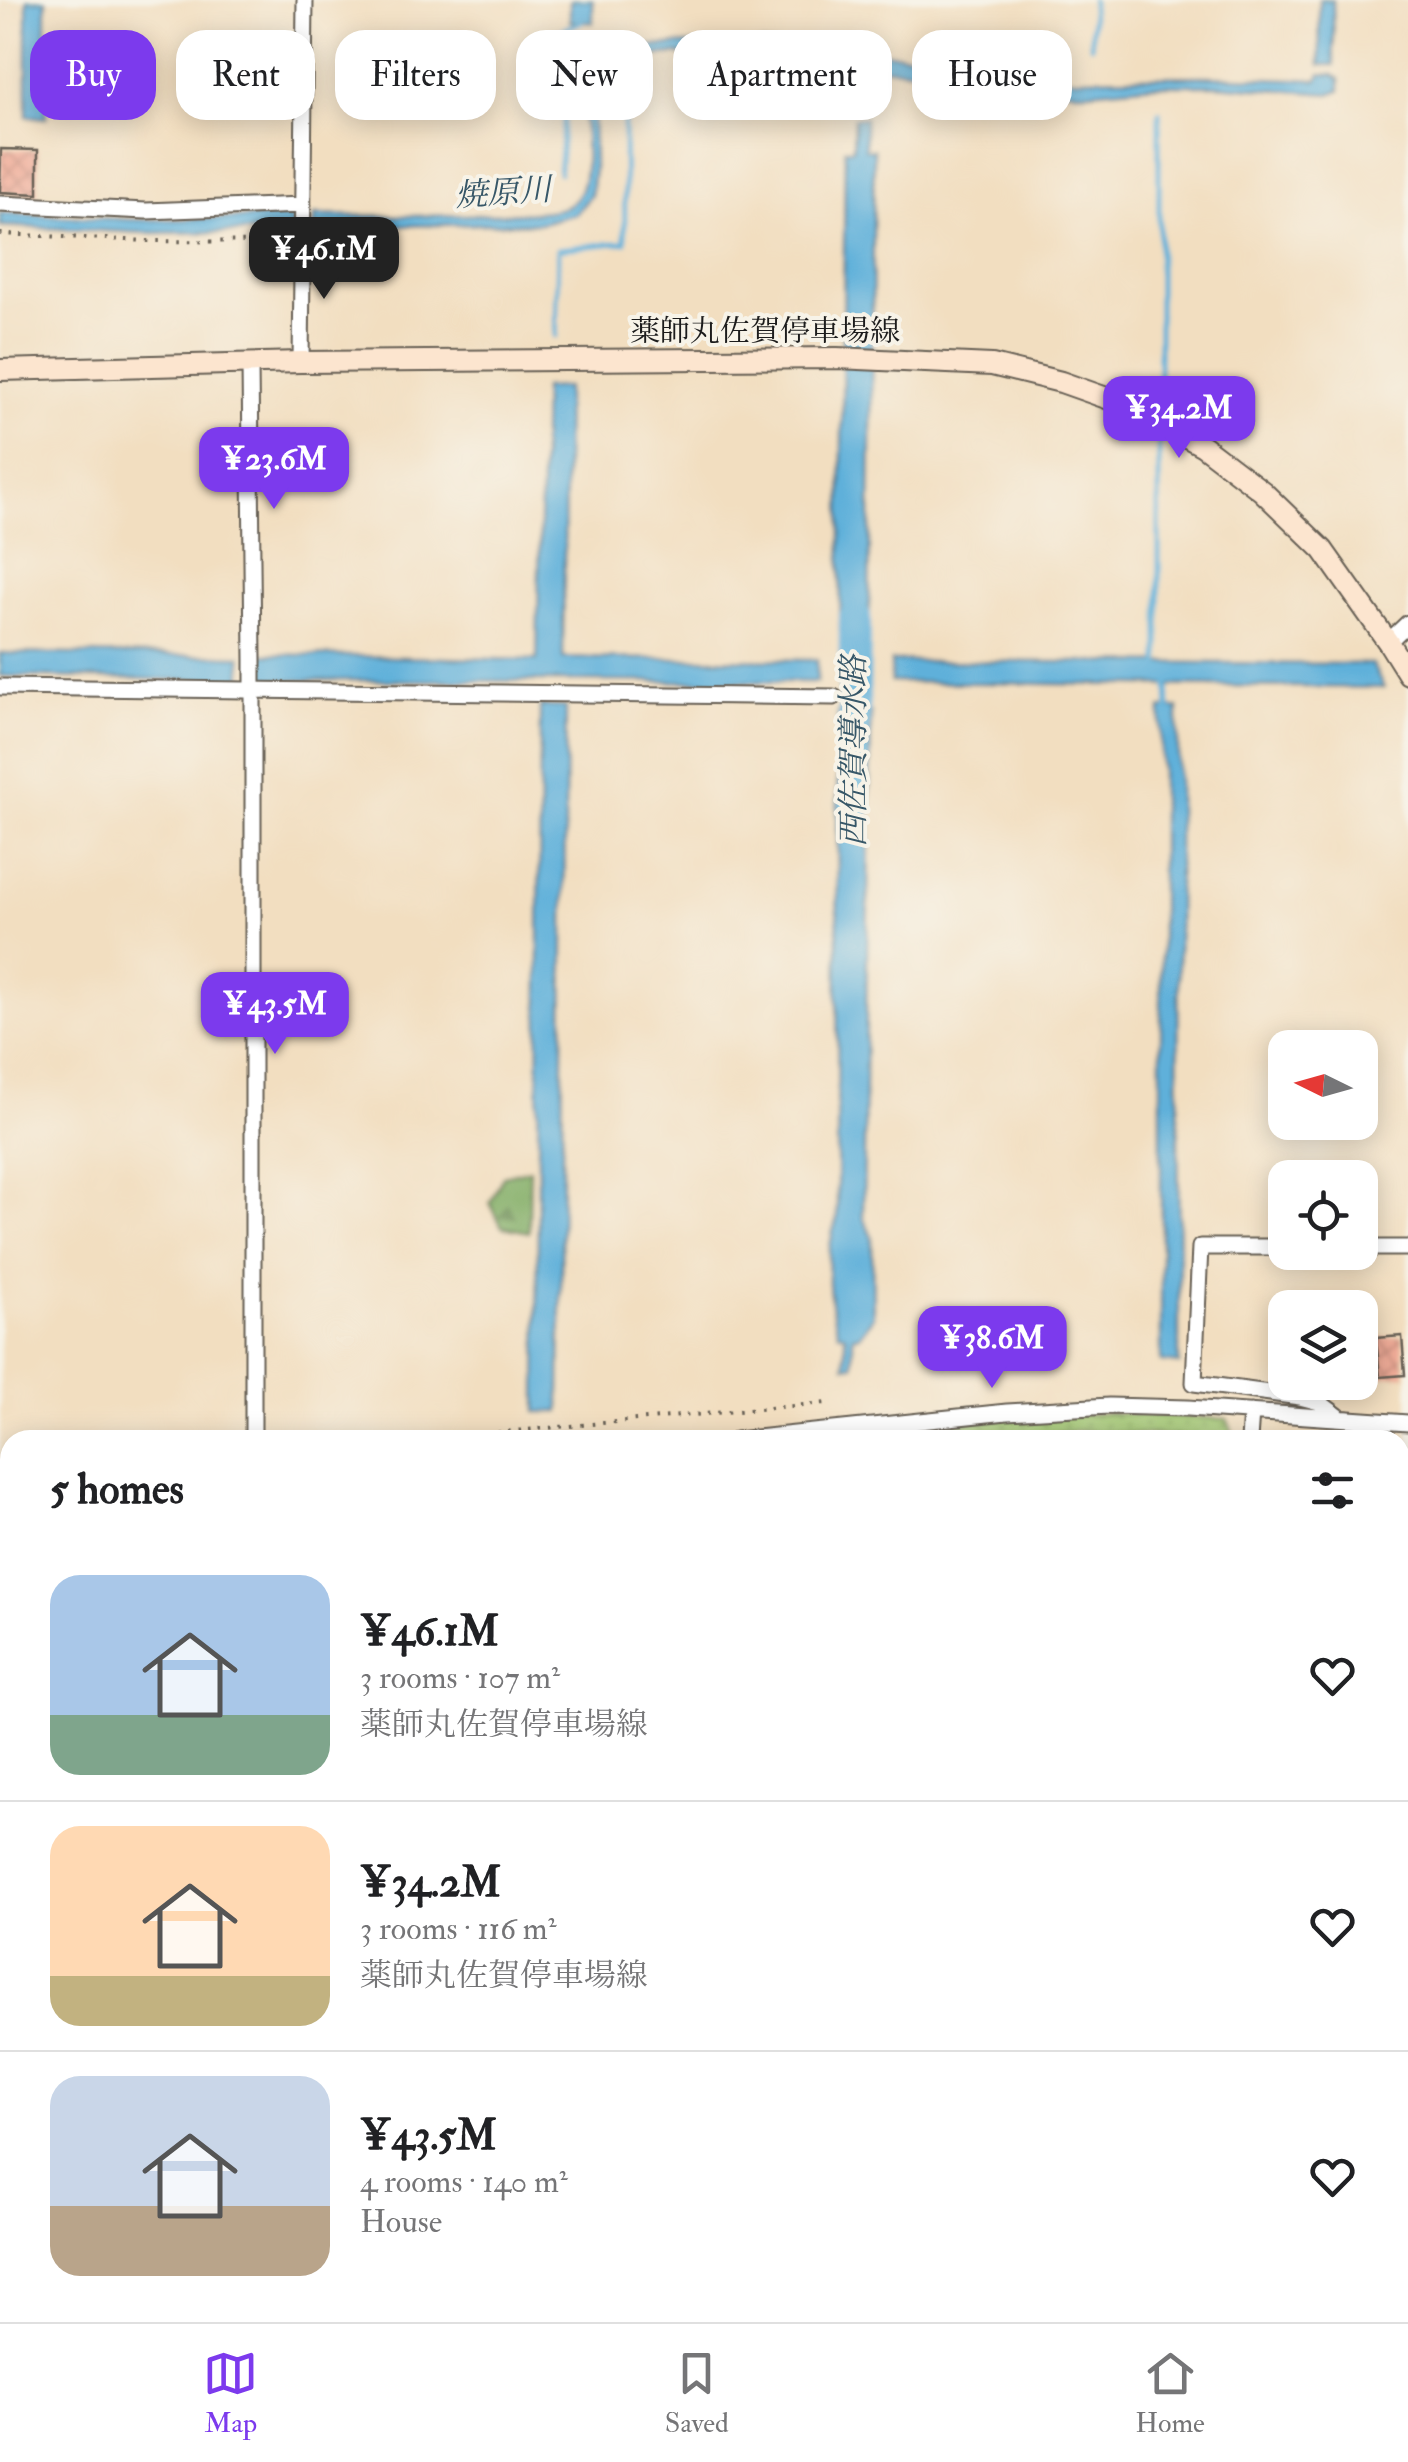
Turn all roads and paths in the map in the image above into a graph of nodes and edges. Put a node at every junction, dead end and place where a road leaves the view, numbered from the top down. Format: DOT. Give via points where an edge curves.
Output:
graph roads {
  1 [pos="305,0"];
  2 [pos="0,204"];
  3 [pos="303,205"];
  4 [pos="0,234"];
  5 [pos="355,240"];
  6 [pos="302,242"];
  7 [pos="302,362"];
  8 [pos="250,364"];
  9 [pos="0,370"];
  10 [pos="1408,623"];
  11 [pos="1388,642"];
  12 [pos="1408,674"];
  13 [pos="253,675"];
  14 [pos="0,687"];
  15 [pos="834,697"];
  16 [pos="1268,1248"];
  17 [pos="1378,1248"];
  18 [pos="1408,1248"];
  19 [pos="826,1403"];
  20 [pos="1250,1412"];
  21 [pos="1340,1418"];
  22 [pos="1408,1423"];
  23 [pos="253,1430"];
  24 [pos="525,1430"];
  25 [pos="837,1430"];
  26 [pos="1249,1430"];
  1 -- 3 [label="street"];
  2 -- 3 [label="street" via="146,211"];
  3 -- 6 [label="street"];
  4 -- 6 [label="path"];
  5 -- 6 [label="path"];
  6 -- 7 [label="street"];
  7 -- 8 [label="main road, 薬師丸佐賀停車場線"];
  7 -- 11 [label="main road, 薬師丸佐賀停車場線" via="837,358 992,365 1062,382 1146,414 1262,491 1323,550"];
  8 -- 9 [label="main road, 薬師丸佐賀停車場線"];
  8 -- 13 [label="street"];
  10 -- 11 [label="street"];
  11 -- 12 [label="main road, 薬師丸佐賀停車場線"];
  13 -- 14 [label="street"];
  13 -- 15 [label="street" via="542,694"];
  13 -- 23 [label="street"];
  16 -- 21 [label="street" via="1200,1247 1194,1382 1300,1397"];
  17 -- 18 [label="street"];
  19 -- 24 [label="path"];
  20 -- 21 [label="street"];
  20 -- 25 [label="street" via="1068,1407"];
  20 -- 26 [label="street"];
  21 -- 22 [label="street"];
}
